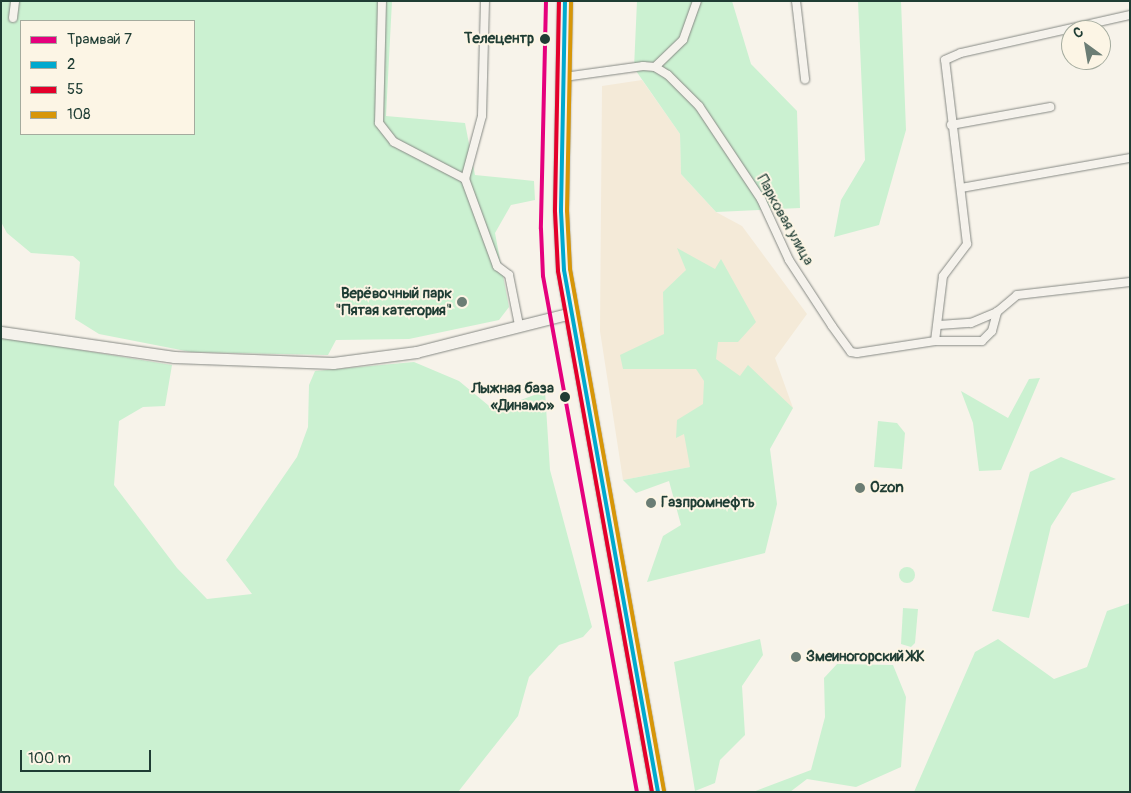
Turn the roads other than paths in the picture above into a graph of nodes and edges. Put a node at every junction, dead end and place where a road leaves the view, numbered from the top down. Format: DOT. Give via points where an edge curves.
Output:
graph roads {
  1 [pos="15,1"];
  2 [pos="382,1"];
  3 [pos="485,1"];
  4 [pos="565,1"];
  5 [pos="697,1"];
  6 [pos="796,1"];
  7 [pos="1130,15"];
  8 [pos="12,18"];
  9 [pos="655,67"];
  10 [pos="564,77"];
  11 [pos="805,79"];
  12 [pos="1050,107"];
  13 [pos="951,125"];
  14 [pos="1130,158"];
  15 [pos="464,179"];
  16 [pos="961,188"];
  17 [pos="1130,282"];
  18 [pos="997,312"];
  19 [pos="571,313"];
  20 [pos="519,325"];
  21 [pos="939,325"];
  22 [pos="1,332"];
  23 [pos="935,341"];
  24 [pos="658,792"];
  1 -- 8 [label="street"];
  2 -- 15 [label="street" via="379,123 394,142"];
  3 -- 15 [label="street" via="482,116"];
  4 -- 10 [label="highway"];
  5 -- 9 [label="street" via="683,40"];
  6 -- 11 [label="street"];
  7 -- 13 [label="street" via="962,53 945,60"];
  9 -- 10 [label="street"];
  9 -- 23 [label="street, Парковая улица" via="668,74 699,106 760,200 789,260 851,352"];
  10 -- 19 [label="highway" via="561,211 564,270"];
  12 -- 13 [label="street"];
  13 -- 16 [label="street"];
  14 -- 16 [label="street"];
  15 -- 20 [label="street" via="497,266 509,275"];
  16 -- 21 [label="street" via="967,244 943,276"];
  17 -- 18 [label="street, Парковая улица" via="1017,295"];
  18 -- 21 [label="street" via="971,323"];
  18 -- 23 [label="street, Парковая улица" via="992,331 982,341"];
  19 -- 20 [label="street"];
  19 -- 24 [label="highway"];
  20 -- 22 [label="street" via="397,356 298,364 174,357"];
  21 -- 23 [label="street"];
}
